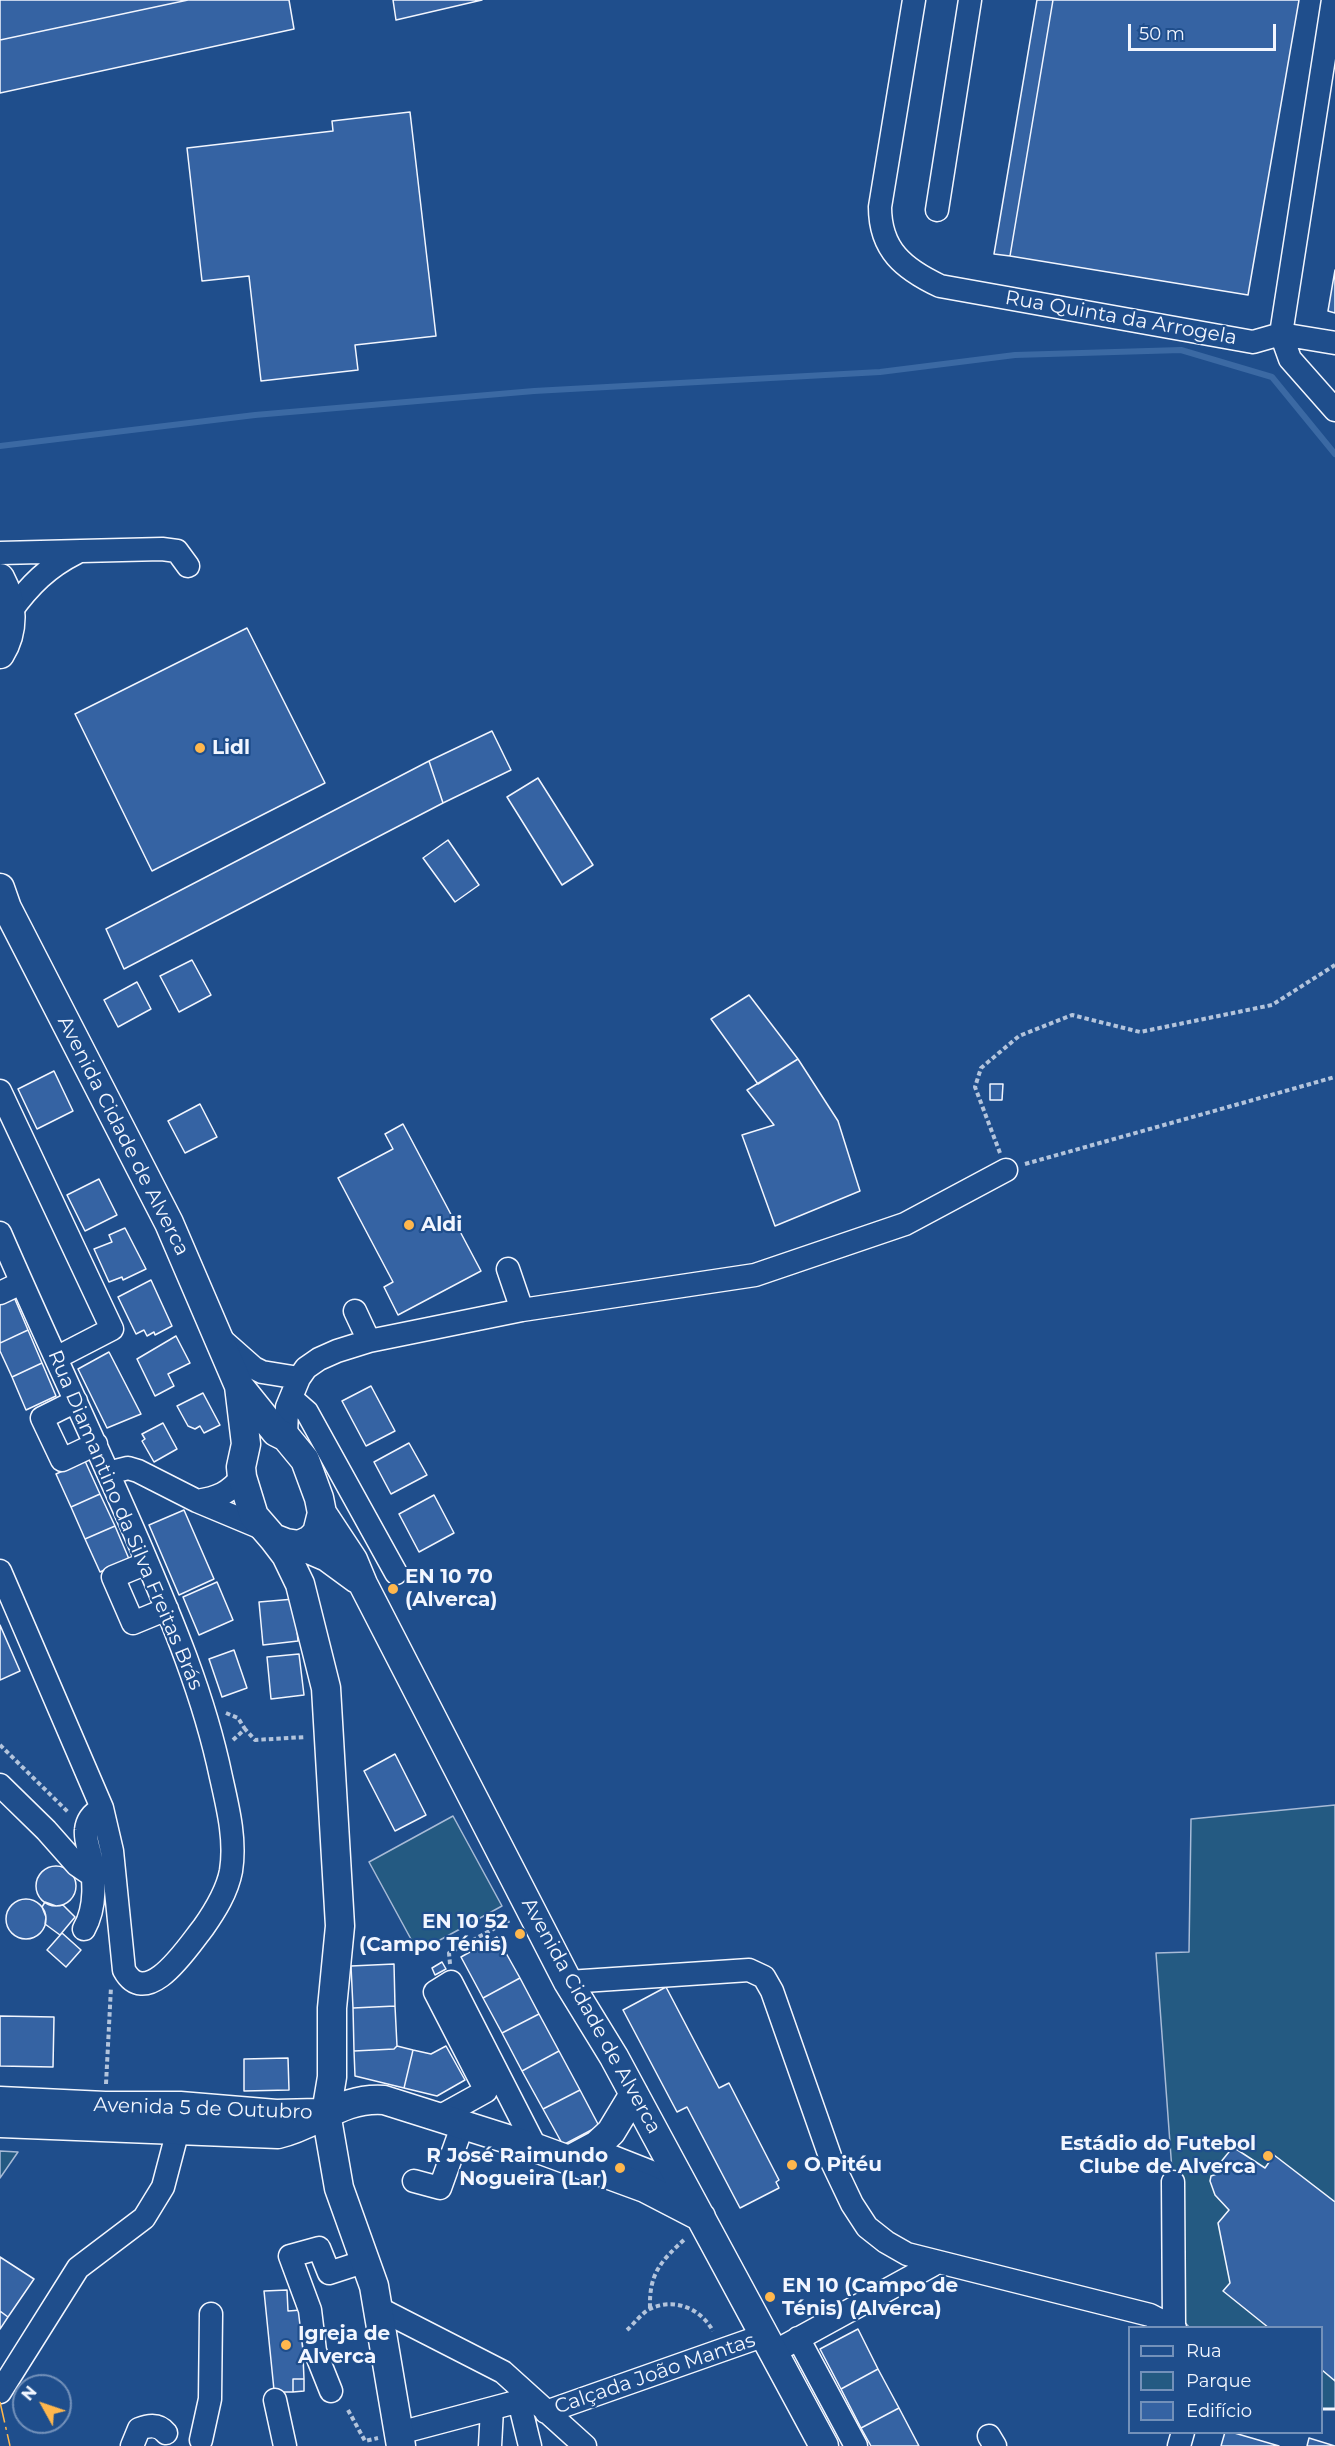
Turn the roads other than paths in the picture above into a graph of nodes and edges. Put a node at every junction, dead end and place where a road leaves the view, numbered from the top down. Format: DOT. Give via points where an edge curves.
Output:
graph roads {
  1 [pos="914,0"];
  2 [pos="970,0"];
  3 [pos="1333,0"];
  4 [pos="936,210"];
  5 [pos="1281,333"];
  6 [pos="1335,343"];
  7 [pos="1335,410"];
  8 [pos="81,551"];
  9 [pos="0,553"];
  10 [pos="188,566"];
  11 [pos="0,578"];
  12 [pos="11,610"];
  13 [pos="0,654"];
  14 [pos="0,888"];
  15 [pos="0,1091"];
  16 [pos="1006,1170"];
  17 [pos="1,1237"];
  18 [pos="508,1269"];
  19 [pos="21,1283"];
  20 [pos="0,1293"];
  21 [pos="522,1310"];
  22 [pos="355,1311"];
  23 [pos="218,1336"];
  24 [pos="369,1341"];
  25 [pos="56,1358"];
  26 [pos="240,1386"];
  27 [pos="295,1388"];
  28 [pos="76,1401"];
  29 [pos="281,1434"];
  30 [pos="96,1444"];
  31 [pos="246,1444"];
  32 [pos="108,1473"];
  33 [pos="242,1477"];
  34 [pos="197,1501"];
  35 [pos="322,1513"];
  36 [pos="374,1533"];
  37 [pos="278,1537"];
  38 [pos="343,1545"];
  39 [pos="147,1563"];
  40 [pos="0,1571"];
  41 [pos="396,1573"];
  42 [pos="363,1584"];
  43 [pos="167,1608"];
  44 [pos="0,1785"];
  45 [pos="102,1808"];
  46 [pos="93,1876"];
  47 [pos="84,1929"];
  48 [pos="568,1982"];
  49 [pos="634,2094"];
  50 [pos="0,2101"];
  51 [pos="326,2113"];
  52 [pos="179,2118"];
  53 [pos="451,2120"];
  54 [pos="0,2123"];
  55 [pos="536,2148"];
  56 [pos="568,2160"];
  57 [pos="414,2181"];
  58 [pos="1173,2182"];
  59 [pos="684,2185"];
  60 [pos="702,2219"];
  61 [pos="886,2242"];
  62 [pos="366,2261"];
  63 [pos="938,2262"];
  64 [pos="885,2289"];
  65 [pos="378,2308"];
  66 [pos="211,2314"];
  67 [pos="1173,2326"];
  68 [pos="1175,2326"];
  69 [pos="779,2341"];
  70 [pos="331,2391"];
  71 [pos="0,2392"];
  72 [pos="275,2400"];
  73 [pos="532,2404"];
  74 [pos="492,2409"];
  75 [pos="159,2440"];
  76 [pos="400,2440"];
  77 [pos="205,2443"];
  78 [pos="132,2446"];
  79 [pos="285,2446"];
  80 [pos="490,2446"];
  81 [pos="530,2446"];
  82 [pos="585,2446"];
  83 [pos="824,2446"];
  84 [pos="856,2446"];
  1 -- 5 [label="street, Rua Quinta da Arrogela" via="880,226 889,247 915,274 940,286 1253,342"];
  2 -- 4 [label="street"];
  3 -- 5 [label="street"];
  5 -- 6 [label="street"];
  5 -- 7 [label="street" via="1290,359"];
  8 -- 9 [label="street"];
  8 -- 10 [label="street" via="177,551"];
  8 -- 12 [label="street" via="54,564"];
  11 -- 12 [label="main road"];
  12 -- 13 [label="main road" via="10,629"];
  14 -- 23 [label="main road, Avenida Cidade de Alverca" via="170,1223"];
  15 -- 25 [label="street" via="112,1329"];
  16 -- 21 [label="street" via="905,1224 755,1275"];
  17 -- 19 [label="street, Rua Diamantino da Silva Freitas Brás"];
  18 -- 21 [label="street"];
  19 -- 20 [label="street"];
  19 -- 25 [label="street, Rua Diamantino da Silva Freitas Brás"];
  21 -- 24 [label="street"];
  22 -- 24 [label="street"];
  23 -- 26 [label="main road, Avenida Cidade de Alverca"];
  23 -- 27 [label="street" via="254,1368"];
  24 -- 27 [label="street" via="319,1359 306,1368"];
  25 -- 28 [label="street, Rua Diamantino da Silva Freitas Brás"];
  26 -- 29 [label="main road, Avenida Cidade de Alverca"];
  26 -- 31 [label="main road, Avenida Cidade de Alverca"];
  27 -- 29 [label="street"];
  27 -- 36 [label="street"];
  28 -- 30 [label="street, Rua Diamantino da Silva Freitas Brás"];
  28 -- 30 [label="street" via="42,1418 62,1460"];
  29 -- 31 [label="main road" via="264,1432"];
  29 -- 35 [label="main road, Avenida Cidade de Alverca" via="305,1460"];
  30 -- 32 [label="street, Rua Diamantino da Silva Freitas Brás"];
  31 -- 33 [label="main road, Avenida Cidade de Alverca"];
  32 -- 34 [label="street" via="128,1468 138,1471"];
  32 -- 39 [label="street, Rua Diamantino da Silva Freitas Brás"];
  33 -- 34 [label="street" via="226,1493"];
  33 -- 37 [label="main road, Avenida Cidade de Alverca" via="249,1503"];
  34 -- 37 [label="street"];
  35 -- 37 [label="main road" via="317,1533 310,1540"];
  35 -- 38 [label="main road, Avenida Cidade de Alverca"];
  36 -- 38 [label="street"];
  36 -- 41 [label="street"];
  37 -- 42 [label="main road, Avenida Cidade de Alverca" via="327,1557"];
  37 -- 51 [label="main road" via="300,1584 326,1689 340,1926 332,2008 332,2077"];
  38 -- 42 [label="main road, Avenida Cidade de Alverca"];
  39 -- 43 [label="street, Rua Diamantino da Silva Freitas Brás"];
  39 -- 43 [label="street" via="113,1578 133,1623"];
  40 -- 45 [label="street"];
  42 -- 48 [label="main road, Avenida Cidade de Alverca"];
  43 -- 45 [label="street, Rua Diamantino da Silva Freitas Brás" via="194,1675 217,1755 231,1822 232,1857 226,1887 212,1915 182,1956 155,1981 122,1981 127,1976 122,1961 112,1851"];
  44 -- 46 [label="street" via="83,1871"];
  45 -- 46 [label="street" via="93,1815 85,1834"];
  46 -- 47 [label="street" via="91,1913"];
  48 -- 49 [label="main road, Avenida Cidade de Alverca"];
  48 -- 61 [label="street" via="749,1970 764,1977 832,2162 867,2227"];
  49 -- 56 [label="main road" via="611,2132 597,2145"];
  49 -- 59 [label="main road, Avenida Cidade de Alverca"];
  50 -- 52 [label="main road, Avenida 5 de Outubro" via="105,2106"];
  51 -- 52 [label="main road, Avenida 5 de Outubro"];
  51 -- 53 [label="main road, Avenida 5 de Outubro" via="367,2099 384,2100"];
  51 -- 62 [label="main road" via="339,2188"];
  52 -- 54 [label="main road, Avenida 5 de Outubro"];
  52 -- 71 [label="street" via="163,2187 144,2218 78,2268"];
  53 -- 55 [label="main road, Avenida 5 de Outubro"];
  53 -- 55 [label="street" via="486,2091 435,1992 451,1982"];
  53 -- 57 [label="street" via="440,2188"];
  55 -- 56 [label="main road, Avenida 5 de Outubro"];
  56 -- 59 [label="street" via="608,2155"];
  56 -- 60 [label="main road, Avenida 5 de Outubro" via="645,2188"];
  58 -- 68 [label="street"];
  59 -- 60 [label="main road, Avenida Cidade de Alverca"];
  60 -- 69 [label="main road, Avenida Cidade de Alverca"];
  61 -- 63 [label="street" via="907,2254"];
  61 -- 64 [label="street" via="890,2270"];
  62 -- 65 [label="main road"];
  62 -- 70 [label="street" via="329,2273 319,2248 290,2256 310,2310 315,2351"];
  63 -- 64 [label="street, Calçada João Mantas"];
  63 -- 67 [label="street" via="1150,2316"];
  64 -- 69 [label="street, Calçada João Mantas"];
  65 -- 73 [label="street" via="503,2372"];
  65 -- 76 [label="main road"];
  66 -- 77 [label="street"];
  69 -- 73 [label="street, Calçada João Mantas"];
  69 -- 83 [label="main road, Avenida Cidade de Alverca"];
  69 -- 84 [label="street"];
  72 -- 79 [label="street"];
  73 -- 74 [label="street, Calçada João Mantas"];
  73 -- 81 [label="street"];
  73 -- 82 [label="street"];
  74 -- 76 [label="street, Calçada João Mantas"];
  74 -- 80 [label="street"];
  75 -- 77 [label="street" via="181,2431"];
  75 -- 78 [label="street" via="162,2428 150,2425 139,2429"];
}
